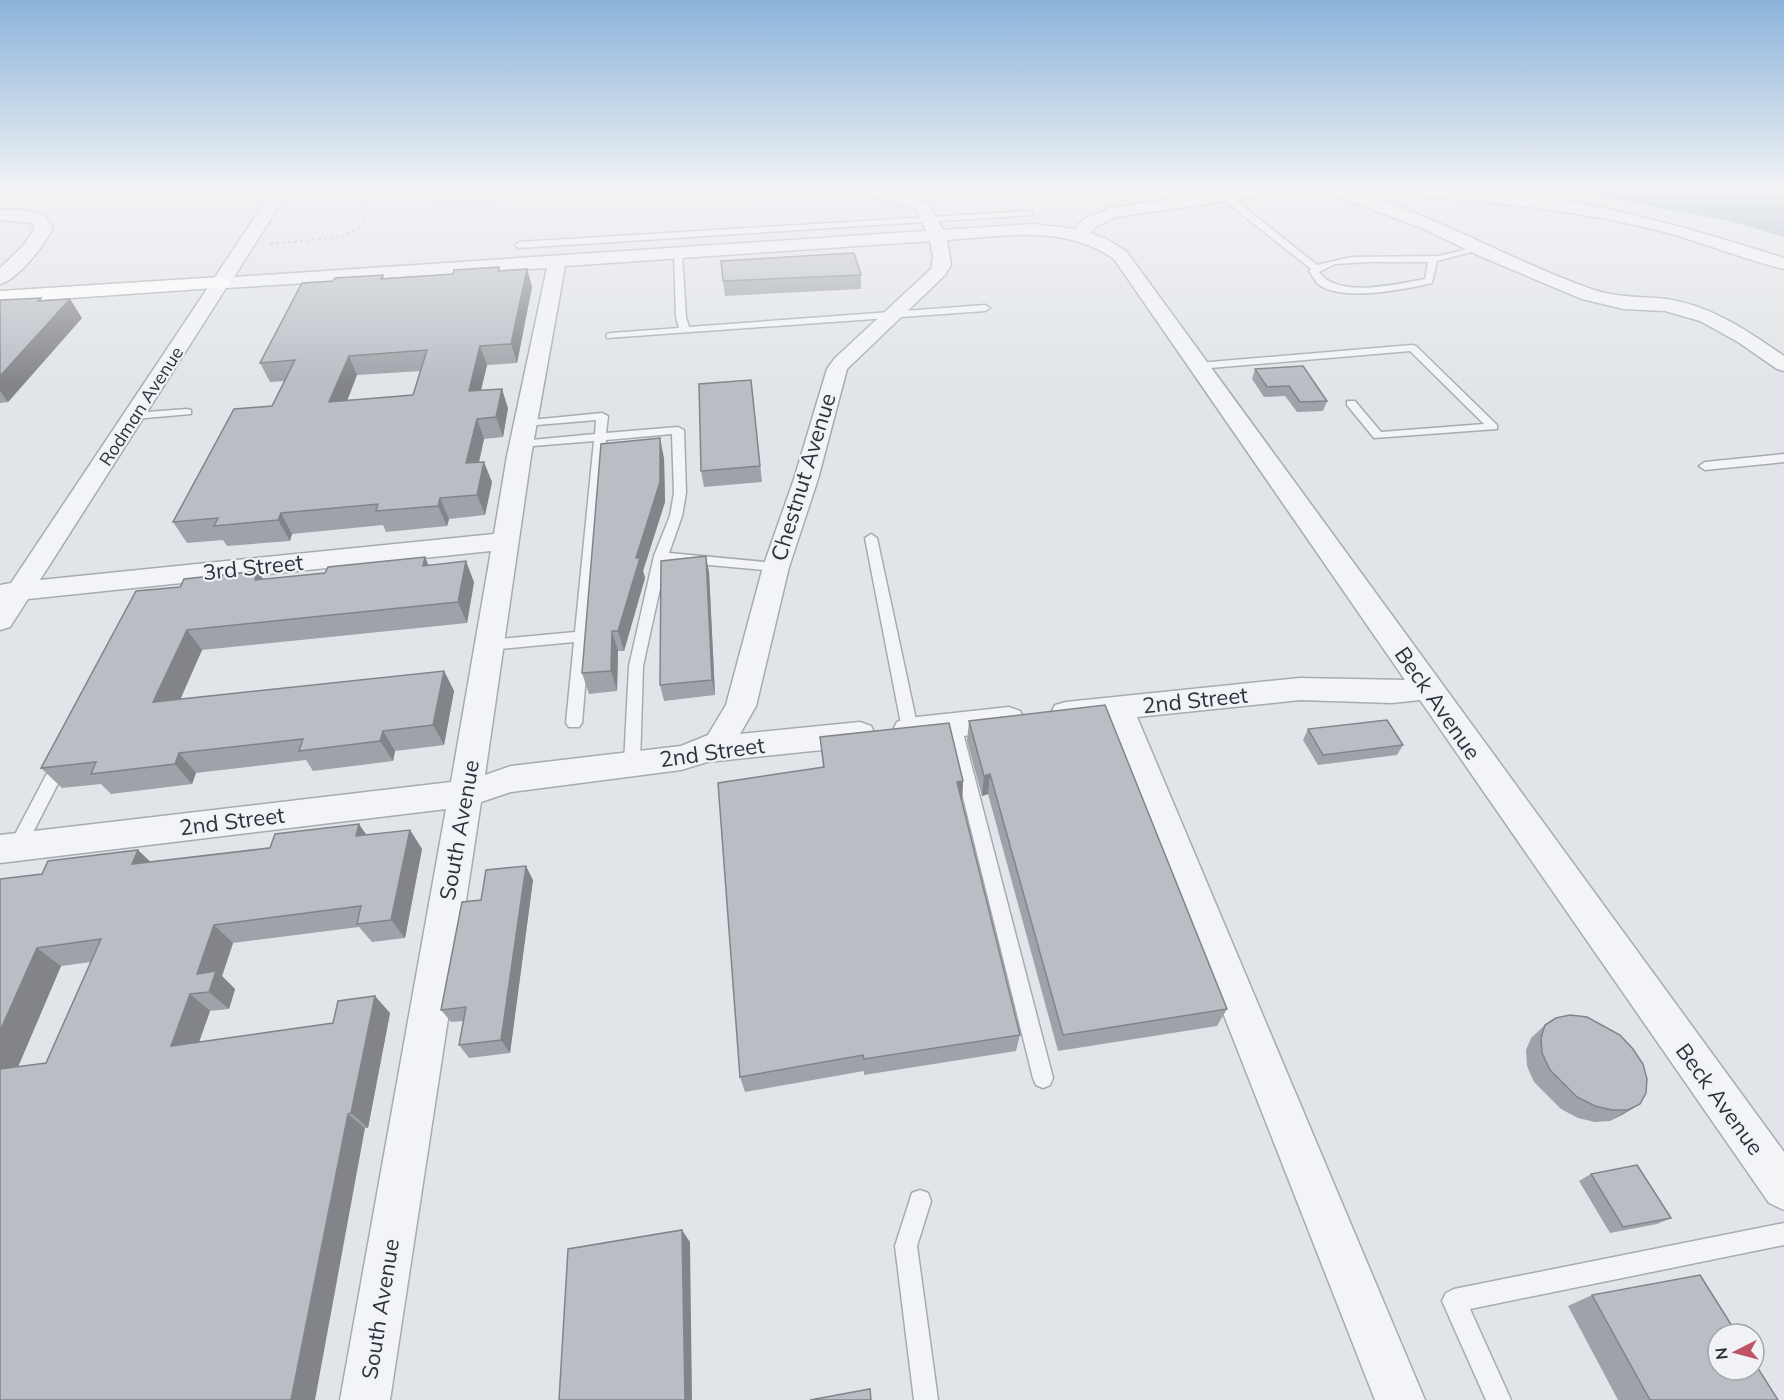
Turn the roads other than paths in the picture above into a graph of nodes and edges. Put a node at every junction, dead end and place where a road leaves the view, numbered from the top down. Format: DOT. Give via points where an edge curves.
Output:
graph roads {
  1 [pos="24,255"];
  2 [pos="239,255"];
  3 [pos="643,255"];
  4 [pos="678,255"];
  5 [pos="943,255"];
  6 [pos="1120,255"];
  7 [pos="1297,255"];
  8 [pos="1450,255"];
  9 [pos="1494,255"];
  10 [pos="1755,255"];
  11 [pos="1433,259"];
  12 [pos="557,261"];
  13 [pos="1784,264"];
  14 [pos="1316,268"];
  15 [pos="0,278"];
  16 [pos="220,283"];
  17 [pos="0,297"];
  18 [pos="985,308"];
  19 [pos="891,315"];
  20 [pos="685,330"];
  21 [pos="611,336"];
  22 [pos="1784,364"];
  23 [pos="1198,366"];
  24 [pos="1351,404"];
  25 [pos="187,412"];
  26 [pos="134,416"];
  27 [pos="523,433"];
  28 [pos="600,437"];
  29 [pos="1784,458"];
  30 [pos="1705,466"];
  31 [pos="871,538"];
  32 [pos="505,541"];
  33 [pos="661,556"];
  34 [pos="776,567"];
  35 [pos="10,591"];
  36 [pos="0,620"];
  37 [pos="582,636"];
  38 [pos="489,645"];
  39 [pos="1428,688"];
  40 [pos="1118,708"];
  41 [pos="574,723"];
  42 [pos="953,725"];
  43 [pos="910,729"];
  44 [pos="707,750"];
  45 [pos="66,753"];
  46 [pos="632,764"];
  47 [pos="465,794"];
  48 [pos="9,848"];
  49 [pos="1043,1078"];
  50 [pos="1784,1188"];
  51 [pos="920,1201"];
  52 [pos="1784,1234"];
  53 [pos="365,1400"];
  54 [pos="926,1400"];
  55 [pos="1400,1400"];
  56 [pos="1499,1400"];
  1 -- 15 [label="street"];
  2 -- 16 [label="street, Rodman Avenue"];
  3 -- 12 [label="street, Beck Avenue"];
  4 -- 20 [label="lane"];
  5 -- 19 [label="street, Chestnut Avenue" via="944,265 939,272"];
  6 -- 23 [label="street, Beck Avenue"];
  7 -- 14 [label="lane"];
  8 -- 11 [label="lane"];
  9 -- 22 [label="street" via="1589,295 1624,303 1666,305 1707,317"];
  10 -- 13 [label="street"];
  11 -- 14 [label="lane" via="1383,258"];
  11 -- 14 [label="lane" via="1429,281 1361,290 1323,283 1315,275"];
  12 -- 16 [label="street, Beck Avenue"];
  12 -- 27 [label="street, South Avenue"];
  16 -- 17 [label="street"];
  16 -- 26 [label="street, Rodman Avenue"];
  18 -- 19 [label="lane"];
  19 -- 20 [label="lane"];
  19 -- 34 [label="street, Chestnut Avenue" via="837,369"];
  20 -- 21 [label="lane"];
  23 -- 24 [label="lane" via="1412,348 1494,427 1378,436"];
  23 -- 39 [label="street, Beck Avenue"];
  25 -- 26 [label="lane"];
  26 -- 35 [label="street, Rodman Avenue"];
  27 -- 28 [label="lane"];
  27 -- 28 [label="lane" via="602,416"];
  27 -- 32 [label="street, South Avenue"];
  28 -- 33 [label="lane" via="678,430 680,493"];
  28 -- 37 [label="lane"];
  29 -- 30 [label="lane"];
  31 -- 43 [label="lane"];
  32 -- 35 [label="street, 3rd Street" via="153,587"];
  32 -- 38 [label="street, South Avenue"];
  33 -- 34 [label="lane"];
  33 -- 46 [label="lane" via="636,666"];
  34 -- 44 [label="street, Chestnut Avenue" via="741,706 719,744"];
  35 -- 36 [label="street, Rodman Avenue"];
  37 -- 38 [label="lane"];
  37 -- 41 [label="lane"];
  38 -- 47 [label="street, South Avenue"];
  39 -- 40 [label="street, 2nd Street" via="1392,692 1300,689"];
  39 -- 50 [label="street, Beck Avenue"];
  40 -- 42 [label="street, 2nd Street"];
  40 -- 55 [label="street"];
  42 -- 43 [label="street, 2nd Street"];
  42 -- 49 [label="lane"];
  43 -- 44 [label="street, 2nd Street"];
  44 -- 46 [label="street, 2nd Street" via="681,758"];
  45 -- 48 [label="lane"];
  46 -- 47 [label="street, 2nd Street" via="511,779"];
  47 -- 48 [label="street, 2nd Street"];
  47 -- 53 [label="street, South Avenue"];
  51 -- 54 [label="lane" via="906,1246"];
  52 -- 56 [label="lane" via="1455,1301"];
}
